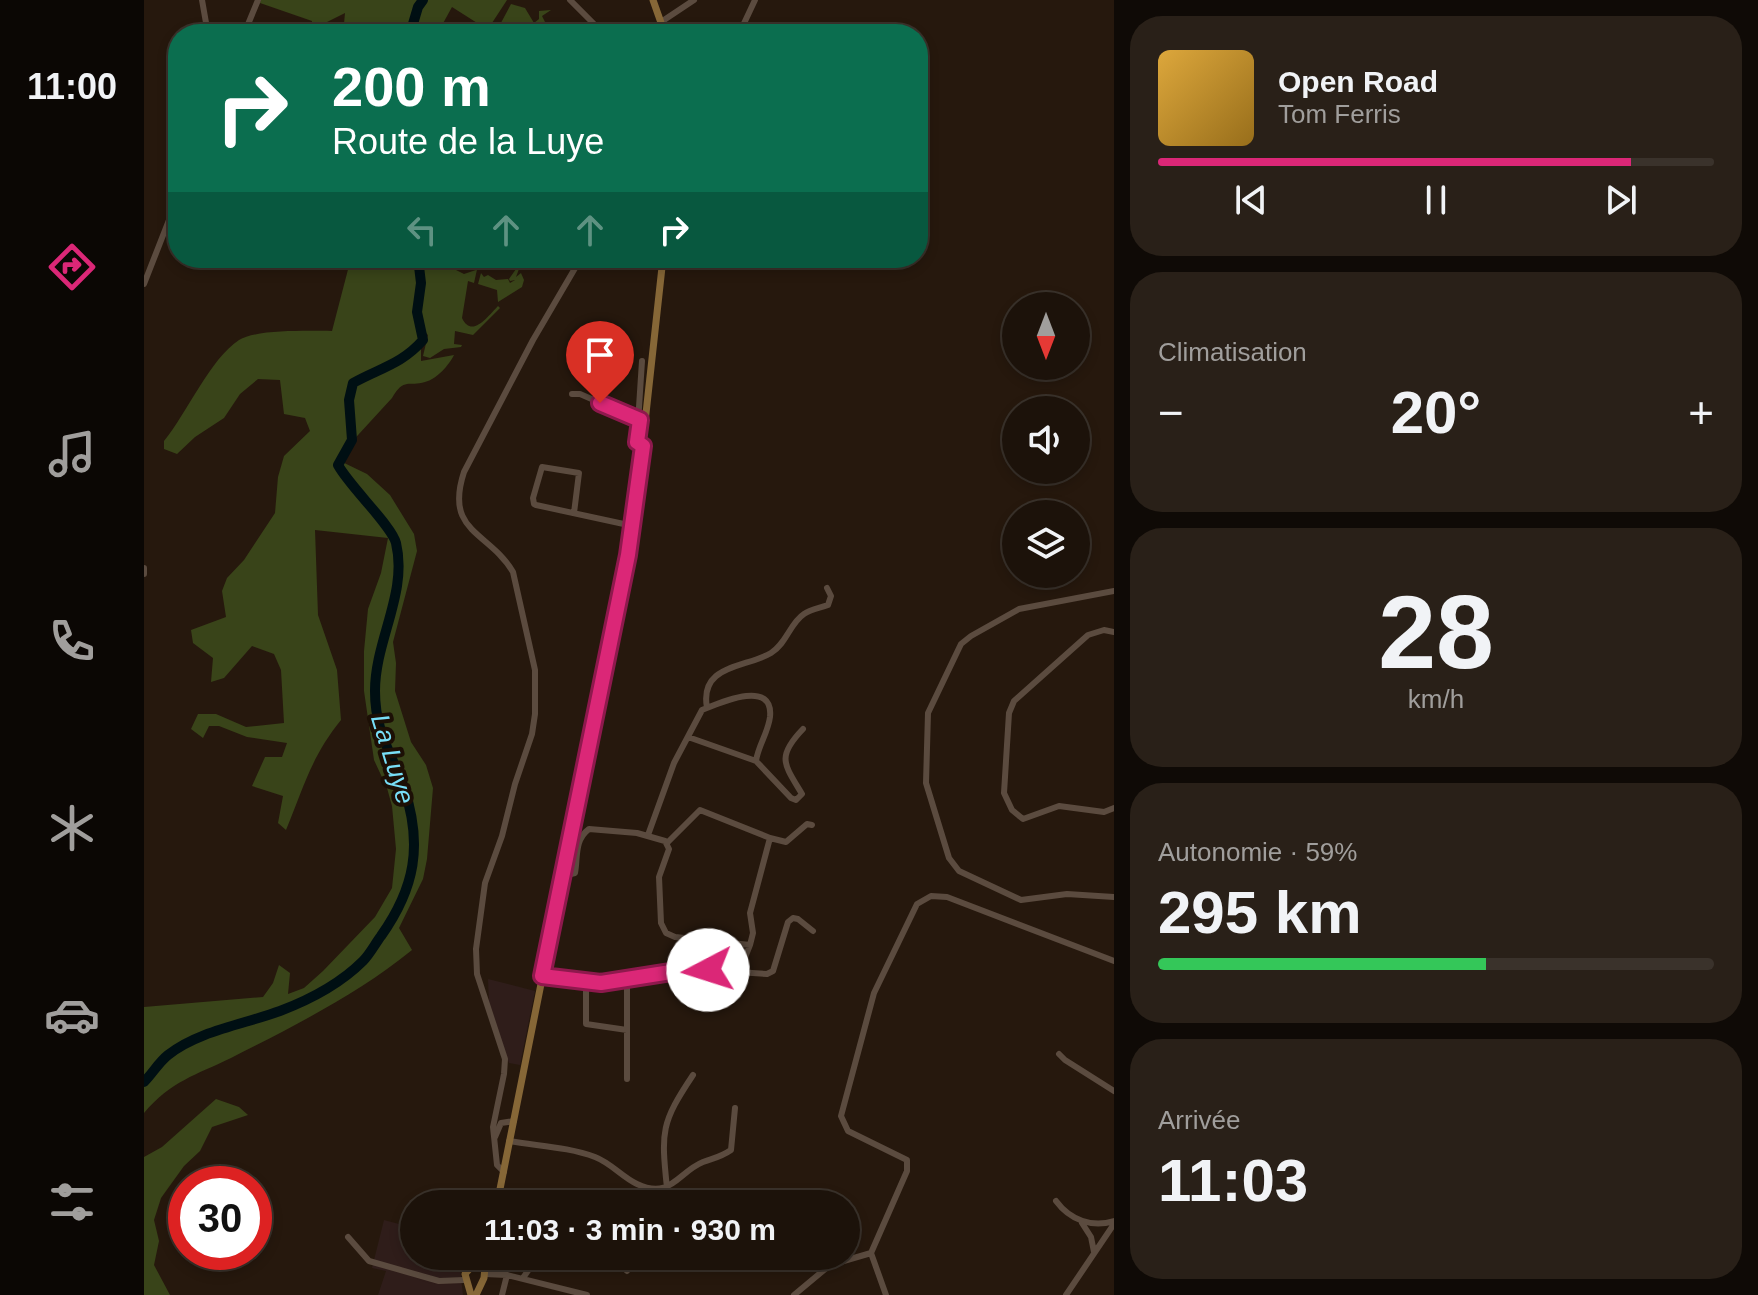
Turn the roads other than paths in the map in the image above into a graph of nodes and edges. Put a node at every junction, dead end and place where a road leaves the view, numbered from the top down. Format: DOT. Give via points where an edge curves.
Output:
graph roads {
  1 [pos="202,0"];
  2 [pos="258,0"];
  3 [pos="570,0"];
  4 [pos="653,0"];
  5 [pos="694,0"];
  6 [pos="755,0"];
  7 [pos="661,22"];
  8 [pos="206,24"];
  9 [pos="248,24"];
  10 [pos="594,24"];
  11 [pos="744,24"];
  12 [pos="168,223"];
  13 [pos="575,268"];
  14 [pos="662,268"];
  15 [pos="144,284"];
  16 [pos="642,361"];
  17 [pos="572,394"];
  18 [pos="640,420"];
  19 [pos="643,446"];
  20 [pos="574,513"];
  21 [pos="630,525"];
  22 [pos="144,568"];
  23 [pos="144,574"];
  24 [pos="827,588"];
  25 [pos="1114,591"];
  26 [pos="1114,632"];
  27 [pos="707,708"];
  28 [pos="803,729"];
  29 [pos="688,737"];
  30 [pos="756,761"];
  31 [pos="1114,808"];
  32 [pos="812,825"];
  33 [pos="648,835"];
  34 [pos="770,838"];
  35 [pos="667,843"];
  36 [pos="563,876"];
  37 [pos="1114,897"];
  38 [pos="813,931"];
  39 [pos="750,945"];
  40 [pos="1114,961"];
  41 [pos="739,973"];
  42 [pos="542,976"];
  43 [pos="627,980"];
  44 [pos="586,983"];
  45 [pos="627,1030"];
  46 [pos="1059,1054"];
  47 [pos="693,1075"];
  48 [pos="627,1079"];
  49 [pos="1114,1091"];
  50 [pos="735,1108"];
  51 [pos="514,1121"];
  52 [pos="494,1139"];
  53 [pos="509,1141"];
  54 [pos="504,1172"];
  55 [pos="667,1188"];
  56 [pos="500,1190"];
  57 [pos="1056,1201"];
  58 [pos="1079,1220"];
  59 [pos="1114,1222"];
  60 [pos="1098,1224"];
  61 [pos="1107,1235"];
  62 [pos="1090,1236"];
  63 [pos="348,1237"];
  64 [pos="1102,1243"];
  65 [pos="871,1253"];
  66 [pos="1095,1254"];
  67 [pos="467,1270"];
  68 [pos="528,1270"];
  69 [pos="484,1272"];
  70 [pos="507,1275"];
  71 [pos="523,1278"];
  72 [pos="466,1282"];
  73 [pos="479,1285"];
  74 [pos="473,1295"];
  75 [pos="502,1295"];
  76 [pos="587,1295"];
  77 [pos="794,1295"];
  78 [pos="886,1295"];
  79 [pos="1066,1295"];
  1 -- 8 [label="street"];
  2 -- 9 [label="street"];
  3 -- 10 [label="street"];
  4 -- 7 [label="main road"];
  5 -- 7 [label="street"];
  6 -- 11 [label="street"];
  12 -- 15 [label="street"];
  13 -- 52 [label="street" via="458,491 468,526 513,572 537,695 532,734 485,883 476,949 477,974 505,1059"];
  14 -- 19 [label="main road"];
  16 -- 18 [label="street"];
  17 -- 18 [label="street"];
  18 -- 19 [label="street" via="637,442"];
  19 -- 21 [label="main road"];
  20 -- 20 [label="street" via="532,502 542,467 579,473"];
  20 -- 21 [label="street"];
  21 -- 36 [label="main road"];
  22 -- 23 [label="street"];
  24 -- 27 [label="street" via="828,605 803,614 774,651 711,681"];
  25 -- 37 [label="street" via="1019,609 961,644 928,713 926,786 950,861 959,871 1021,900 1067,894"];
  26 -- 31 [label="street" via="1088,635 1014,701 1004,793 1023,819 1059,806 1104,812"];
  27 -- 29 [label="street"];
  27 -- 30 [label="street" via="745,695 768,704 770,716"];
  28 -- 30 [label="street" via="786,751 785,762 801,798 791,798"];
  29 -- 30 [label="street"];
  29 -- 33 [label="street"];
  32 -- 34 [label="street" via="786,842"];
  33 -- 35 [label="street"];
  33 -- 36 [label="street" via="585,831 575,855 576,870"];
  34 -- 35 [label="street" via="700,810"];
  34 -- 39 [label="street" via="750,913"];
  35 -- 39 [label="street" via="659,877 666,933"];
  36 -- 42 [label="main road"];
  38 -- 41 [label="street" via="793,918 773,971"];
  39 -- 41 [label="street"];
  40 -- 65 [label="street" via="947,897 931,896 917,904 874,993 841,1116 848,1131 908,1163"];
  41 -- 43 [label="street" via="690,969"];
  42 -- 44 [label="street"];
  42 -- 51 [label="main road"];
  43 -- 44 [label="street"];
  43 -- 45 [label="street"];
  44 -- 45 [label="street" via="586,1024"];
  45 -- 48 [label="street"];
  46 -- 49 [label="street"];
  47 -- 55 [label="street" via="664,1126"];
  50 -- 55 [label="street" via="731,1150 701,1163"];
  51 -- 52 [label="street" via="501,1123"];
  51 -- 53 [label="main road"];
  52 -- 54 [label="street" via="497,1165"];
  53 -- 54 [label="main road"];
  53 -- 55 [label="street" via="585,1154 638,1184"];
  54 -- 56 [label="main road"];
  57 -- 58 [label="street"];
  58 -- 60 [label="street"];
  58 -- 62 [label="street"];
  59 -- 60 [label="street"];
  59 -- 61 [label="street"];
  60 -- 61 [label="street"];
  60 -- 62 [label="street"];
  61 -- 64 [label="street"];
  62 -- 64 [label="street"];
  62 -- 66 [label="street"];
  63 -- 72 [label="street" via="364,1258 375,1263 439,1281"];
  64 -- 66 [label="street"];
  65 -- 77 [label="street" via="830,1265"];
  65 -- 78 [label="street"];
  66 -- 79 [label="street"];
  67 -- 72 [label="main road"];
  68 -- 71 [label="street"];
  69 -- 70 [label="street"];
  69 -- 73 [label="main road"];
  70 -- 71 [label="street"];
  70 -- 75 [label="street"];
  71 -- 76 [label="street"];
  72 -- 73 [label="main road"];
  72 -- 74 [label="main road"];
  73 -- 74 [label="main road"];
}
